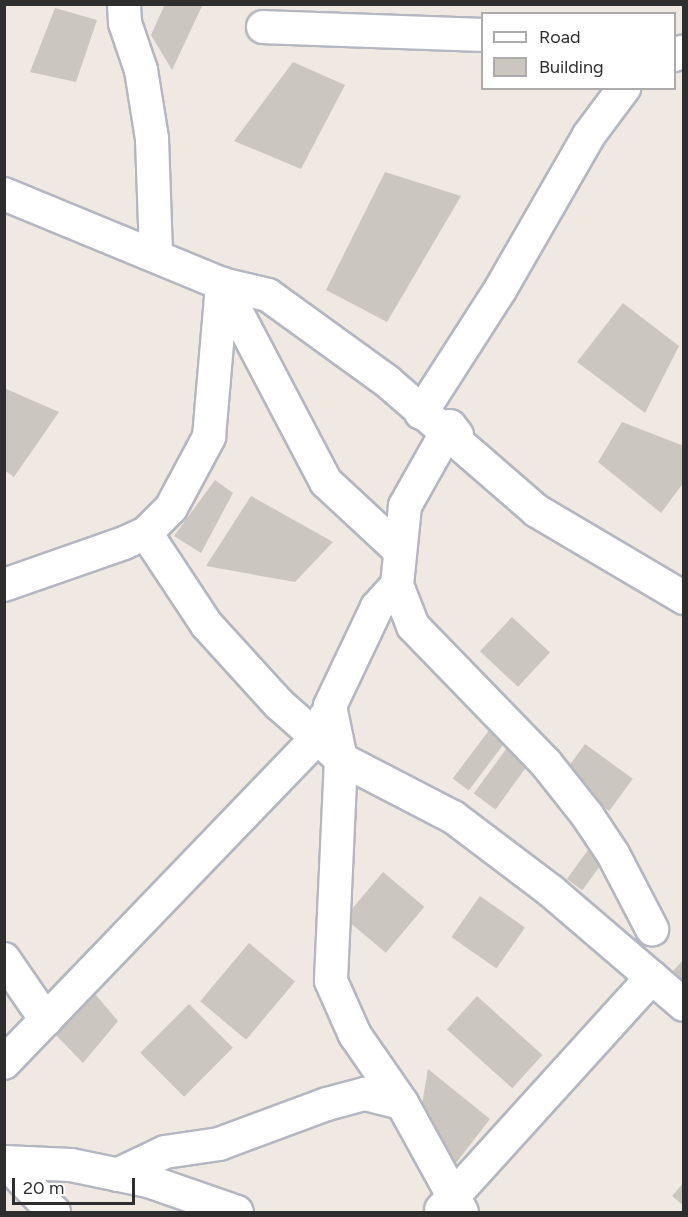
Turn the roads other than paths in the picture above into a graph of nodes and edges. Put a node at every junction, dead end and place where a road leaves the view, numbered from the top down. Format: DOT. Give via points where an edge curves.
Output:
graph roads {
  1 [pos="124,4"];
  2 [pos="263,27"];
  3 [pos="481,36"];
  4 [pos="623,90"];
  5 [pos="4,194"];
  6 [pos="156,256"];
  7 [pos="222,284"];
  8 [pos="421,413"];
  9 [pos="445,433"];
  10 [pos="146,533"];
  11 [pos="398,549"];
  12 [pos="4,585"];
  13 [pos="397,585"];
  14 [pos="684,598"];
  15 [pos="330,706"];
  16 [pos="317,738"];
  17 [pos="341,759"];
  18 [pos="652,929"];
  19 [pos="4,959"];
  20 [pos="652,977"];
  21 [pos="684,1005"];
  22 [pos="46,1020"];
  23 [pos="4,1063"];
  24 [pos="402,1103"];
  25 [pos="117,1175"];
  26 [pos="451,1207"];
  27 [pos="54,1212"];
  28 [pos="237,1212"];
  1 -- 6 [label="street" via="125,23 141,70 152,138"];
  2 -- 3 [label="street"];
  4 -- 8 [label="street" via="589,135 500,290"];
  5 -- 6 [label="street"];
  6 -- 7 [label="street"];
  7 -- 8 [label="street" via="268,295 388,382"];
  7 -- 10 [label="street" via="209,437 171,508"];
  7 -- 11 [label="street" via="327,482"];
  8 -- 9 [label="street"];
  9 -- 11 [label="street" via="405,506"];
  9 -- 14 [label="street" via="537,511"];
  10 -- 12 [label="street"];
  10 -- 16 [label="street" via="207,624 279,704"];
  11 -- 13 [label="street"];
  13 -- 15 [label="street" via="377,607"];
  13 -- 18 [label="street" via="413,626 545,762 587,815 613,854"];
  15 -- 16 [label="street"];
  15 -- 17 [label="street"];
  16 -- 17 [label="street"];
  16 -- 22 [label="street"];
  17 -- 20 [label="street" via="453,817 551,891"];
  17 -- 24 [label="street" via="331,981 355,1035"];
  19 -- 22 [label="street"];
  20 -- 21 [label="street"];
  20 -- 26 [label="street"];
  22 -- 23 [label="street"];
  24 -- 25 [label="street" via="365,1094 219,1144 165,1152"];
  24 -- 26 [label="street"];
  25 -- 27 [label="street" via="71,1166 4,1162"];
  25 -- 28 [label="street" via="148,1181"];
}
